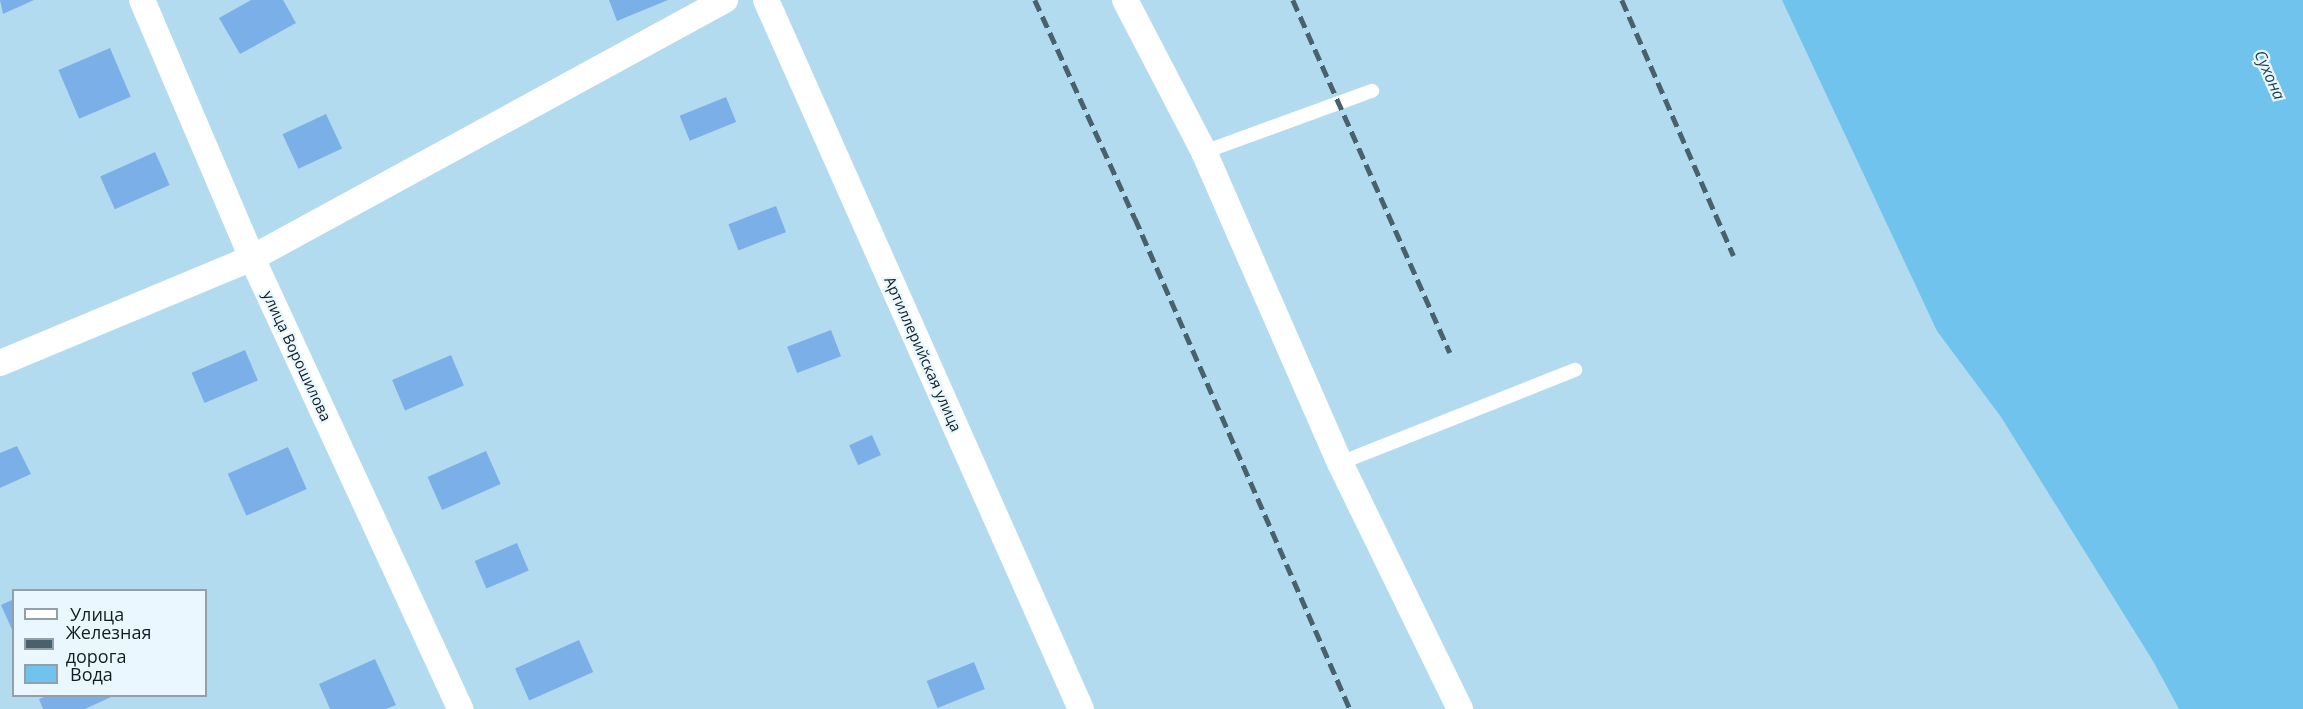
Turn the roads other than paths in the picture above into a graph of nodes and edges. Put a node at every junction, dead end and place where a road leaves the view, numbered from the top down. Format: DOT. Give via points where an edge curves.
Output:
graph roads {
  1 [pos="142,0"];
  2 [pos="725,0"];
  3 [pos="766,0"];
  4 [pos="1125,0"];
  5 [pos="1372,91"];
  6 [pos="1204,152"];
  7 [pos="252,258"];
  8 [pos="0,363"];
  9 [pos="1575,370"];
  10 [pos="1340,463"];
  11 [pos="460,709"];
  12 [pos="1081,709"];
  13 [pos="1460,709"];
  1 -- 7 [label="street, улица Ворошилова"];
  2 -- 7 [label="street"];
  3 -- 12 [label="street, Артиллерийская улица"];
  4 -- 6 [label="street"];
  5 -- 6 [label="lane"];
  6 -- 10 [label="street"];
  7 -- 8 [label="street"];
  7 -- 11 [label="street, улица Ворошилова"];
  9 -- 10 [label="lane"];
  10 -- 13 [label="street"];
}
